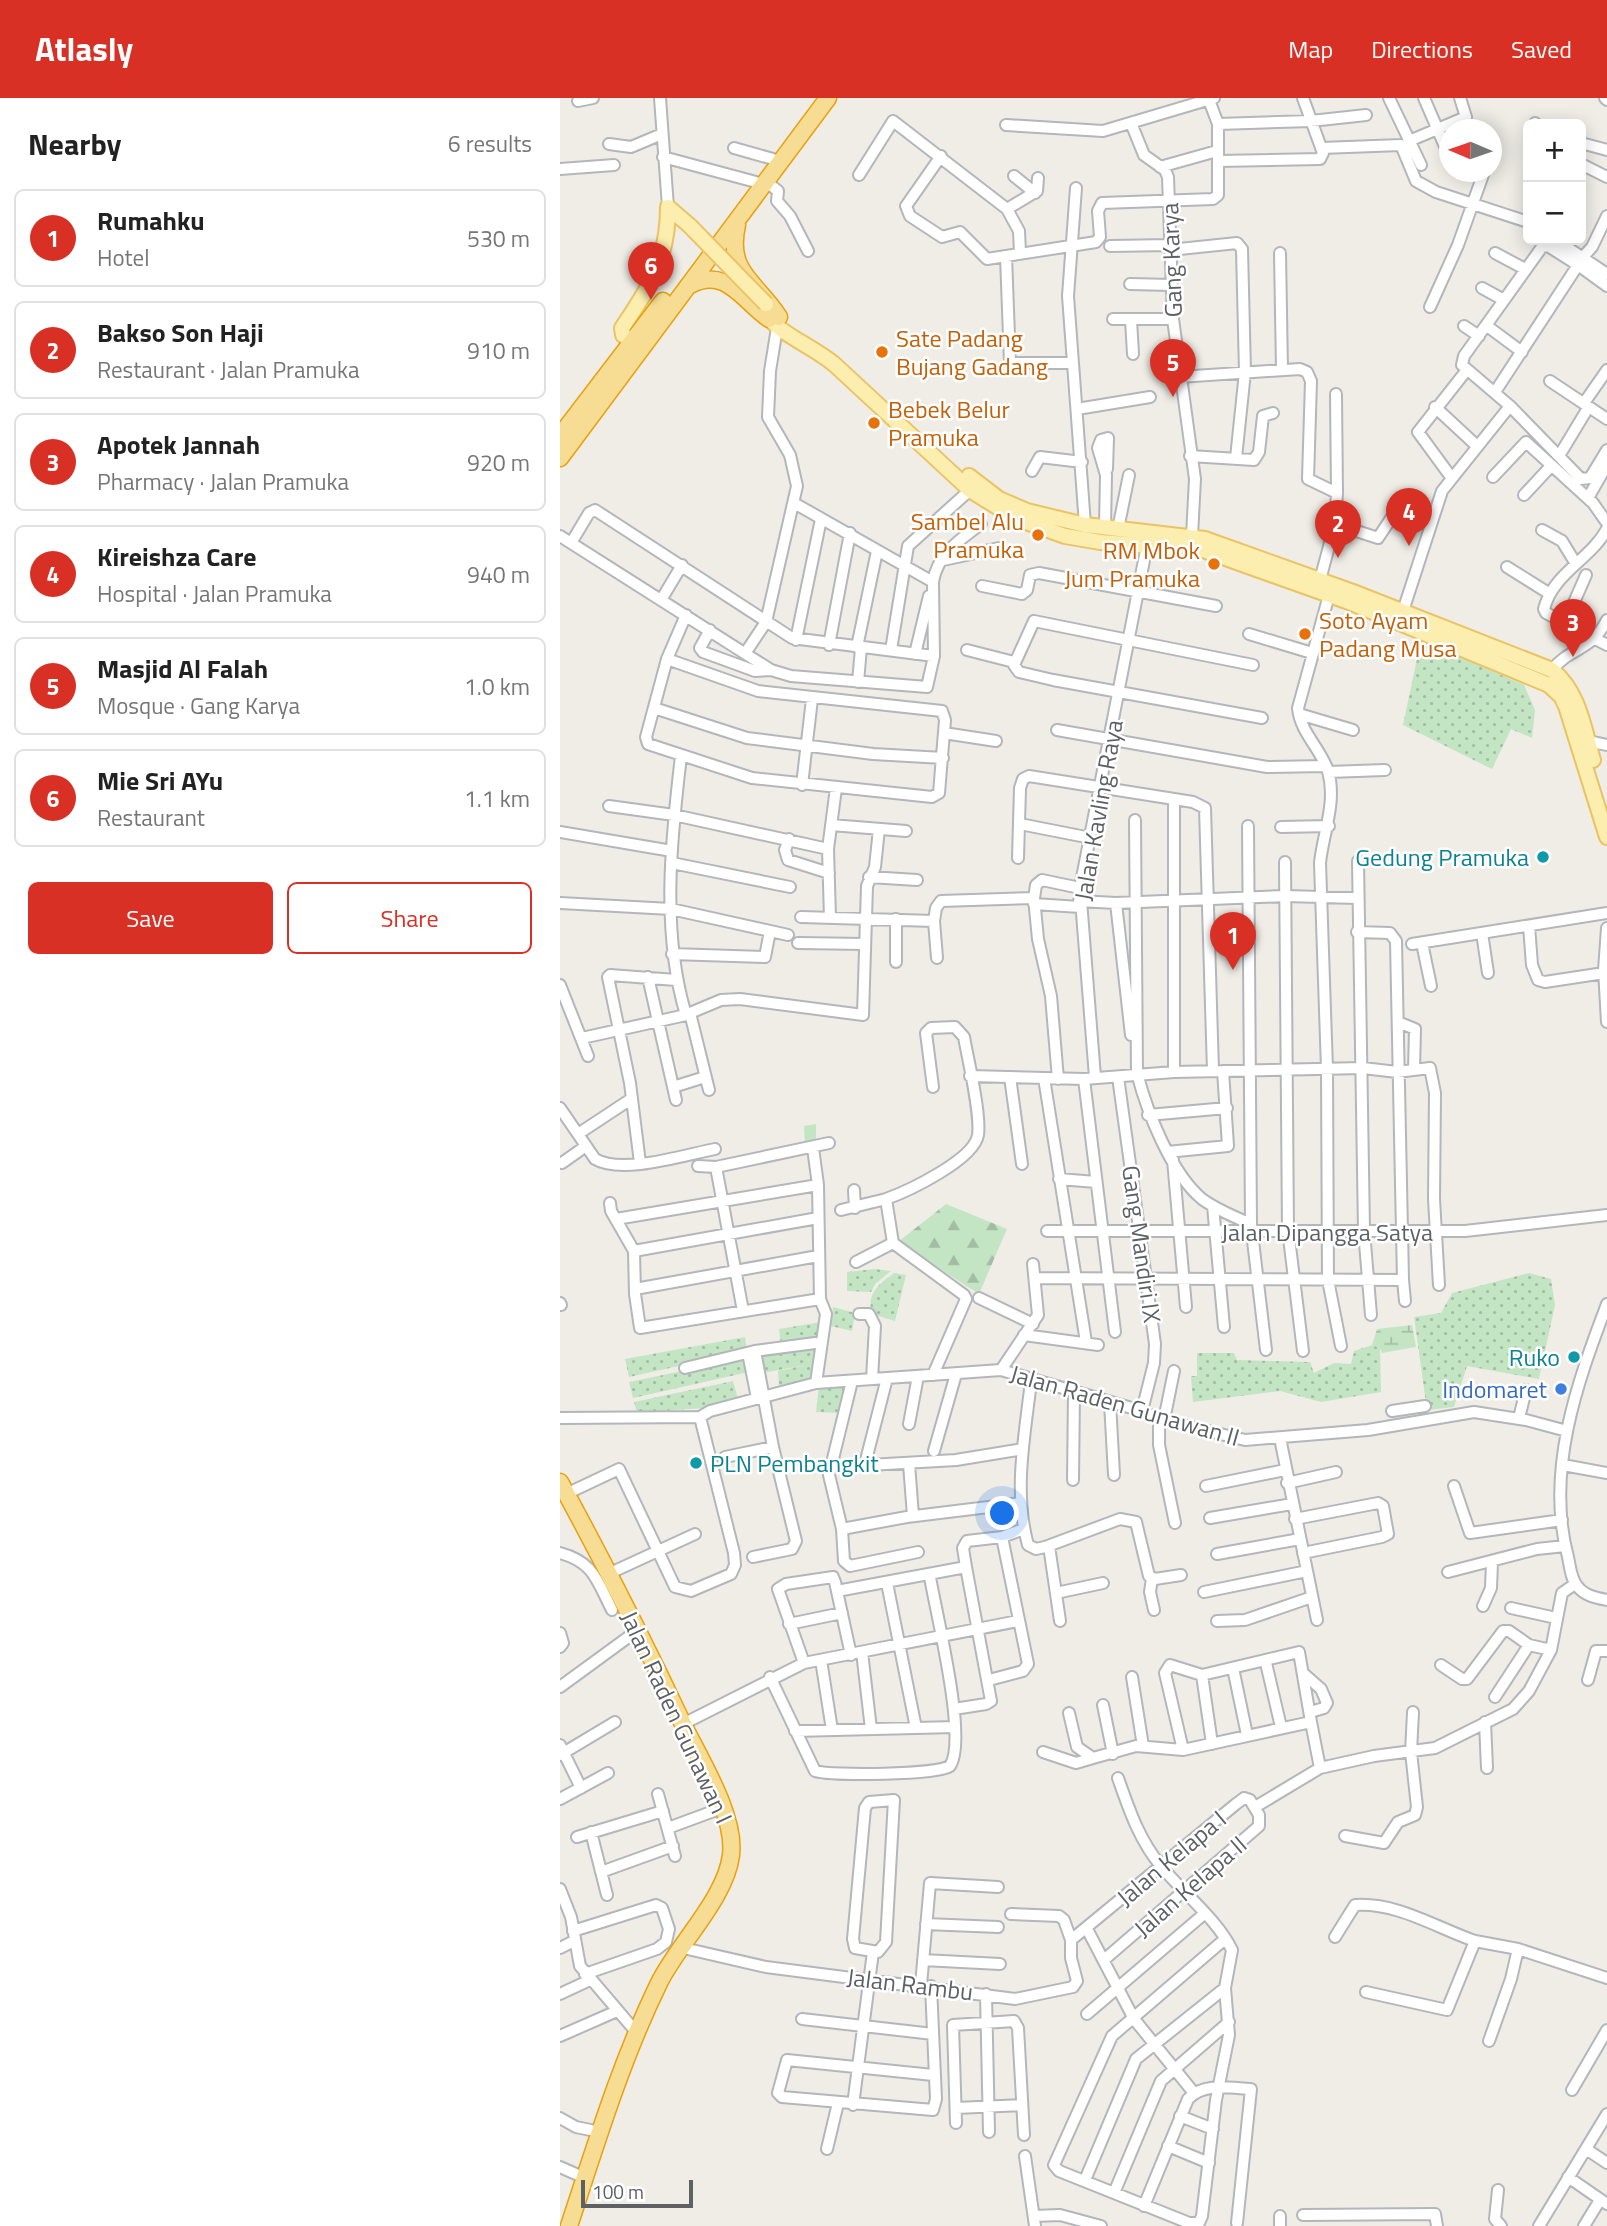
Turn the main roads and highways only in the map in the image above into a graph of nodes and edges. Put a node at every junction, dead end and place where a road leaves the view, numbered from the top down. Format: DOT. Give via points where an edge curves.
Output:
graph roads {
  1 [pos="816,98"];
  2 [pos="828,98"];
  3 [pos="762,183"];
  4 [pos="737,223"];
  5 [pos="738,265"];
  6 [pos="725,281"];
  7 [pos="689,286"];
  8 [pos="770,315"];
  9 [pos="632,342"];
  10 [pos="560,436"];
  11 [pos="937,451"];
  12 [pos="560,458"];
  13 [pos="1157,541"];
  14 [pos="1295,577"];
  15 [pos="1351,597"];
  16 [pos="1607,805"];
  17 [pos="1607,837"];
  18 [pos="564,1496"];
  19 [pos="569,2226"];
  1 -- 3 [label="highway" via="773,159"];
  2 -- 3 [label="highway"];
  3 -- 4 [label="highway"];
  3 -- 9 [label="highway"];
  4 -- 5 [label="highway" via="733,247"];
  4 -- 7 [label="highway"];
  5 -- 6 [label="highway" via="726,267"];
  5 -- 8 [label="highway"];
  6 -- 7 [label="highway" via="707,278"];
  6 -- 8 [label="highway"];
  7 -- 12 [label="highway"];
  8 -- 9 [label="main road" via="668,213 658,270 622,328"];
  8 -- 11 [label="main road" via="822,342"];
  9 -- 10 [label="highway"];
  11 -- 13 [label="main road" via="999,499 1027,511"];
  11 -- 13 [label="main road" via="970,490 998,510 1040,528 1100,542"];
  13 -- 14 [label="main road"];
  13 -- 14 [label="main road" via="1192,536"];
  14 -- 15 [label="main road" via="1329,594"];
  14 -- 15 [label="main road" via="1320,580"];
  15 -- 16 [label="main road" via="1403,611 1552,670 1569,688"];
  15 -- 17 [label="main road" via="1562,696"];
  18 -- 19 [label="highway, Jalan Raden Gunawan I" via="638,1630 722,1808 731,1843 726,1874 679,1947 637,2033"];
}
